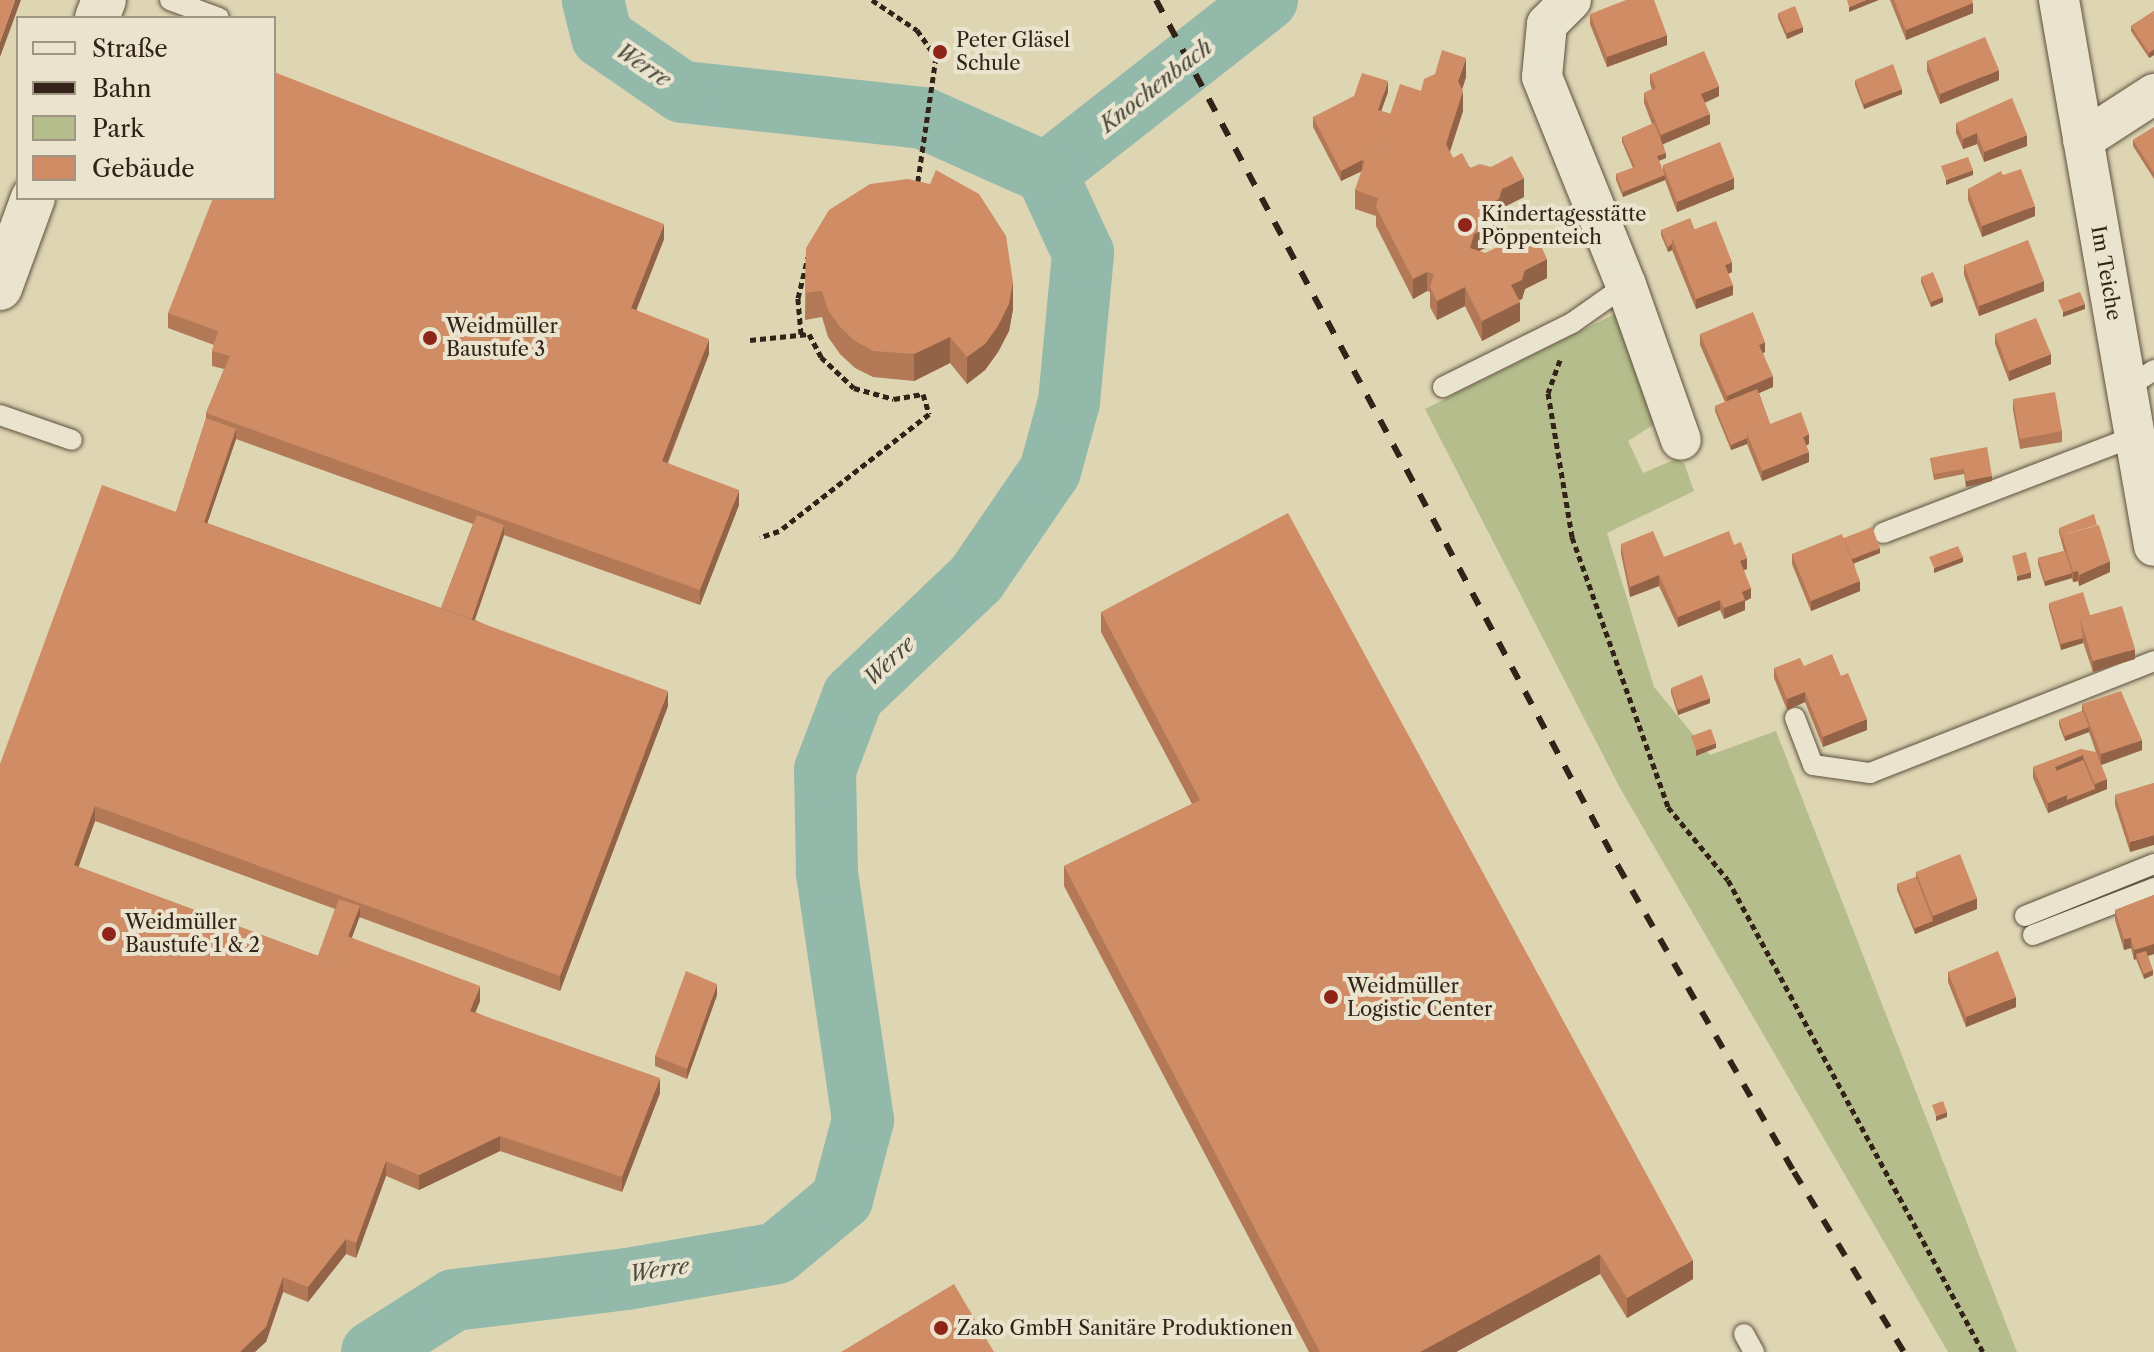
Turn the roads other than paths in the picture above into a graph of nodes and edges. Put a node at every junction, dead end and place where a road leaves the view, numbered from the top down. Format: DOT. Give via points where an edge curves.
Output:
graph roads {
  1 [pos="170,0"];
  2 [pos="1571,0"];
  3 [pos="2059,0"];
  4 [pos="214,16"];
  5 [pos="2154,94"];
  6 [pos="2083,140"];
  7 [pos="32,200"];
  8 [pos="1626,285"];
  9 [pos="0,288"];
  10 [pos="2140,380"];
  11 [pos="1443,387"];
  12 [pos="0,415"];
  13 [pos="2133,437"];
  14 [pos="72,440"];
  15 [pos="1681,440"];
  16 [pos="1883,533"];
  17 [pos="2154,546"];
  18 [pos="2154,661"];
  19 [pos="1795,718"];
  20 [pos="2154,864"];
  21 [pos="2154,888"];
  1 -- 4 [label="lane"];
  2 -- 8 [label="street" via="1547,24 1542,77"];
  3 -- 6 [label="street, Im Teiche"];
  5 -- 6 [label="street"];
  6 -- 10 [label="street, Im Teiche"];
  7 -- 9 [label="main road"];
  8 -- 11 [label="lane" via="1572,323"];
  8 -- 15 [label="street"];
  10 -- 13 [label="street, Im Teiche"];
  12 -- 14 [label="lane"];
  13 -- 16 [label="lane"];
  13 -- 17 [label="street, Im Teiche"];
  18 -- 19 [label="lane" via="1870,773 1813,765"];
  20 -- 21 [label="lane" via="2029,926"];
}
